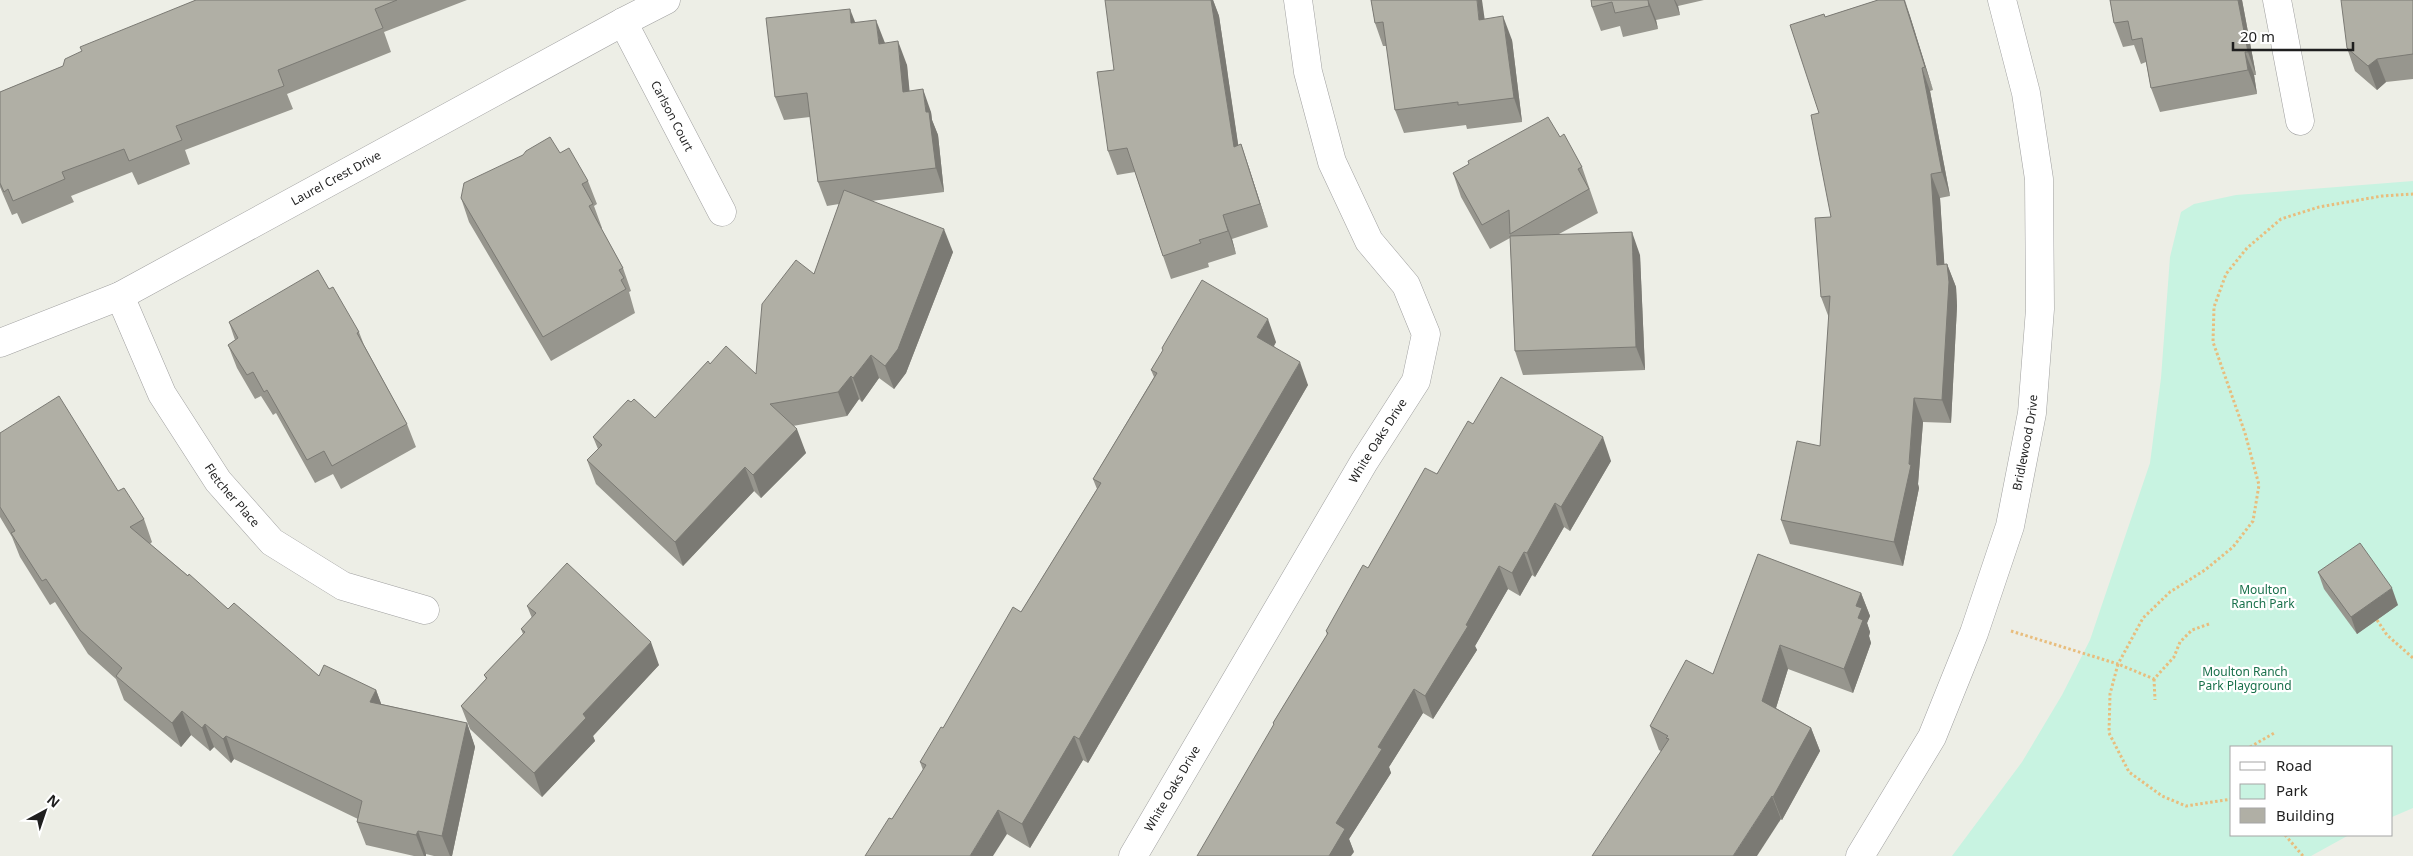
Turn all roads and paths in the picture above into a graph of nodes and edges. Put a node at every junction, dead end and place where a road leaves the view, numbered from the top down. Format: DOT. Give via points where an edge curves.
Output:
graph roads {
  1 [pos="666,0"];
  2 [pos="1298,0"];
  3 [pos="2002,0"];
  4 [pos="2277,0"];
  5 [pos="623,22"];
  6 [pos="2300,121"];
  7 [pos="2413,194"];
  8 [pos="722,212"];
  9 [pos="120,296"];
  10 [pos="0,343"];
  11 [pos="425,610"];
  12 [pos="2377,620"];
  13 [pos="1978,621"];
  14 [pos="2208,624"];
  15 [pos="2413,658"];
  16 [pos="2118,664"];
  17 [pos="2154,679"];
  18 [pos="2155,700"];
  19 [pos="2276,732"];
  20 [pos="2252,746"];
  21 [pos="2230,799"];
  22 [pos="2286,836"];
  23 [pos="1133,856"];
  24 [pos="1860,856"];
  25 [pos="2303,856"];
  1 -- 5 [label="street, Laurel Crest Drive"];
  2 -- 23 [label="street, White Oaks Drive" via="1308,72 1332,162 1369,241 1406,285 1426,334 1416,381 1364,462"];
  3 -- 13 [label="street, Bridlewood Drive" via="2026,93 2039,179 2040,309 2032,413 2012,517"];
  4 -- 6 [label="street"];
  5 -- 8 [label="street, Carlson Court"];
  5 -- 9 [label="street, Laurel Crest Drive"];
  7 -- 16 [label="path" via="2319,207 2282,219 2247,248 2226,274 2214,307 2213,342 2245,433 2258,485 2252,520 2233,547 2170,592 2143,618"];
  9 -- 10 [label="street, Laurel Crest Drive"];
  9 -- 11 [label="street, Fletcher Place" via="162,394 218,481 272,542 344,586"];
  12 -- 15 [label="path"];
  13 -- 16 [label="path"];
  13 -- 24 [label="street, Bridlewood Drive" via="1932,738"];
  14 -- 17 [label="path" via="2192,630 2180,642 2174,657"];
  16 -- 17 [label="path"];
  16 -- 21 [label="path" via="2110,694 2109,733 2129,772 2162,796 2186,806"];
  17 -- 18 [label="path"];
  19 -- 20 [label="path"];
  22 -- 25 [label="path"];
}
